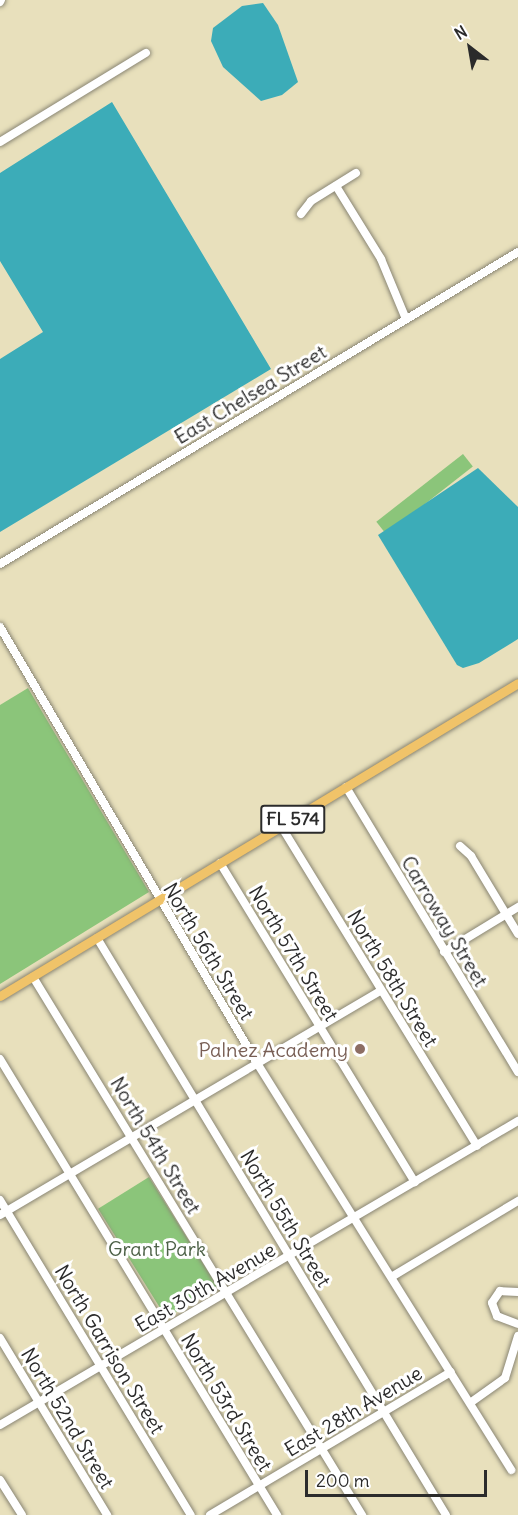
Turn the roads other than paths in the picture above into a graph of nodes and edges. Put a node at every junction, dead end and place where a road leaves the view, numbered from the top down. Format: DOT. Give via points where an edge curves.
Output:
graph roads {
  1 [pos="146,52"];
  2 [pos="0,142"];
  3 [pos="356,173"];
  4 [pos="336,186"];
  5 [pos="301,214"];
  6 [pos="518,252"];
  7 [pos="406,319"];
  8 [pos="0,564"];
  9 [pos="0,627"];
  10 [pos="518,683"];
  11 [pos="346,787"];
  12 [pos="281,826"];
  13 [pos="460,846"];
  14 [pos="220,863"];
  15 [pos="159,901"];
  16 [pos="518,908"];
  17 [pos="506,915"];
  18 [pos="518,934"];
  19 [pos="97,938"];
  20 [pos="444,952"];
  21 [pos="33,976"];
  22 [pos="381,991"];
  23 [pos="0,996"];
  24 [pos="321,1027"];
  25 [pos="0,1059"];
  26 [pos="257,1063"];
  27 [pos="518,1072"];
  28 [pos="195,1100"];
  29 [pos="518,1121"];
  30 [pos="132,1137"];
  31 [pos="477,1146"];
  32 [pos="70,1174"];
  33 [pos="415,1182"];
  34 [pos="0,1200"];
  35 [pos="518,1201"];
  36 [pos="3,1213"];
  37 [pos="354,1220"];
  38 [pos="290,1256"];
  39 [pos="393,1276"];
  40 [pos="518,1292"];
  41 [pos="227,1294"];
  42 [pos="518,1324"];
  43 [pos="164,1330"];
  44 [pos="518,1336"];
  45 [pos="0,1338"];
  46 [pos="101,1367"];
  47 [pos="451,1372"];
  48 [pos="39,1402"];
  49 [pos="470,1403"];
  50 [pos="385,1412"];
  51 [pos="0,1425"];
  52 [pos="322,1449"];
  53 [pos="511,1470"];
  54 [pos="0,1480"];
  55 [pos="259,1486"];
  56 [pos="22,1515"];
  57 [pos="107,1515"];
  58 [pos="191,1515"];
  59 [pos="210,1515"];
  60 [pos="277,1515"];
  61 [pos="362,1515"];
  62 [pos="446,1515"];
  1 -- 2 [label="street"];
  3 -- 4 [label="street"];
  4 -- 5 [label="street" via="311,201"];
  4 -- 7 [label="street" via="381,259"];
  6 -- 7 [label="street, East Chelsea Street"];
  7 -- 8 [label="street, East Chelsea Street"];
  9 -- 15 [label="street, North 56th Street" via="87,770"];
  10 -- 11 [label="main road, FL 574"];
  11 -- 12 [label="main road, FL 574"];
  11 -- 20 [label="street, Carroway Street"];
  12 -- 14 [label="main road, FL 574"];
  12 -- 22 [label="street, North 58th Street"];
  13 -- 17 [label="street" via="471,856"];
  14 -- 15 [label="main road, FL 574"];
  14 -- 24 [label="street, North 57th Street"];
  15 -- 19 [label="main road, FL 574"];
  15 -- 26 [label="street, North 56th Street"];
  16 -- 17 [label="street"];
  17 -- 18 [label="street"];
  17 -- 20 [label="street"];
  19 -- 21 [label="main road, FL 574"];
  19 -- 28 [label="street, North 55th Street"];
  20 -- 27 [label="street, Carroway Street"];
  21 -- 23 [label="main road, FL 574"];
  21 -- 30 [label="street, North 54th Street"];
  22 -- 24 [label="street"];
  22 -- 31 [label="street, North 58th Street"];
  24 -- 26 [label="street"];
  24 -- 33 [label="street, North 57th Street"];
  25 -- 32 [label="street, North 53rd Street"];
  26 -- 28 [label="street"];
  26 -- 37 [label="street, North 56th Street"];
  28 -- 30 [label="street"];
  28 -- 38 [label="street, North 55th Street"];
  29 -- 31 [label="street, East 30th Avenue"];
  30 -- 32 [label="street"];
  30 -- 41 [label="street, North 54th Street"];
  31 -- 33 [label="street, East 30th Avenue"];
  32 -- 36 [label="street"];
  32 -- 43 [label="street, North 53rd Street"];
  33 -- 37 [label="street, East 30th Avenue"];
  34 -- 36 [label="street, North Garrison Street"];
  35 -- 39 [label="street"];
  36 -- 46 [label="street, North Garrison Street"];
  37 -- 38 [label="street, East 30th Avenue"];
  37 -- 39 [label="street, North 56th Street"];
  38 -- 41 [label="street, East 30th Avenue"];
  38 -- 50 [label="street, North 55th Street"];
  39 -- 47 [label="street, North 56th Street"];
  40 -- 42 [label="street" via="500,1291 492,1303 497,1316"];
  41 -- 43 [label="street, East 30th Avenue"];
  41 -- 52 [label="street, North 54th Street"];
  43 -- 46 [label="street, East 30th Avenue"];
  43 -- 55 [label="street, North 53rd Street"];
  44 -- 49 [label="street" via="505,1377"];
  45 -- 48 [label="street, North 52nd Street"];
  46 -- 48 [label="street, East 30th Avenue"];
  46 -- 58 [label="street, North Garrison Street"];
  47 -- 49 [label="street, North 56th Street"];
  47 -- 50 [label="street, East 28th Avenue"];
  48 -- 51 [label="street, East 30th Avenue"];
  48 -- 57 [label="street, North 52nd Street"];
  49 -- 53 [label="street, North 56th Street"];
  50 -- 52 [label="street, East 28th Avenue"];
  50 -- 62 [label="street, North 55th Street"];
  52 -- 55 [label="street, East 28th Avenue"];
  52 -- 61 [label="street, North 54th Street"];
  54 -- 56 [label="street"];
  55 -- 59 [label="street, East 28th Avenue"];
  55 -- 60 [label="street, North 53rd Street"];
}
